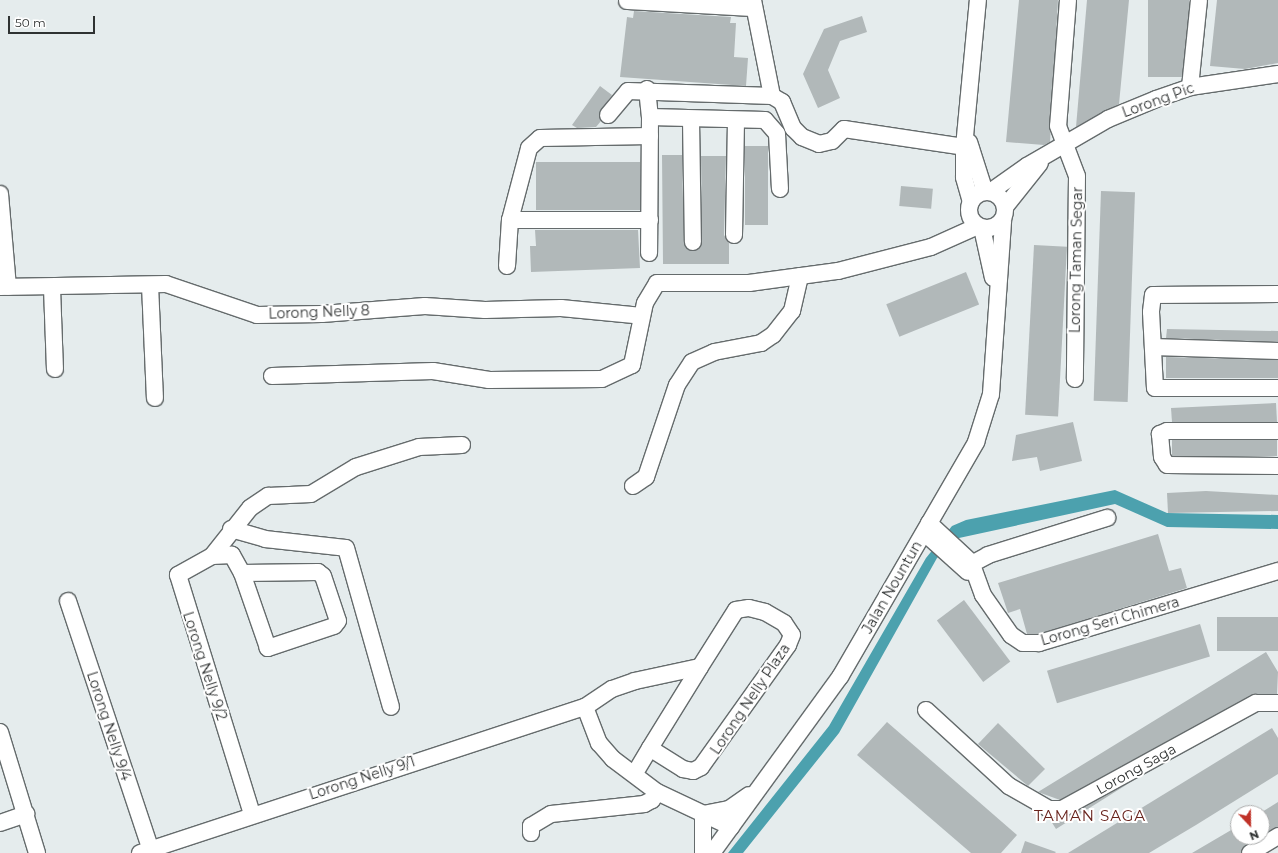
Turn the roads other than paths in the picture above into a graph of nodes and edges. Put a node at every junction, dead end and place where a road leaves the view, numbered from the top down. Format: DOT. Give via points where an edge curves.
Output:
graph roads {
  1 [pos="978,0"];
  2 [pos="1068,0"];
  3 [pos="1198,0"];
  4 [pos="627,1"];
  5 [pos="753,4"];
  6 [pos="1278,74"];
  7 [pos="1190,86"];
  8 [pos="647,89"];
  9 [pos="772,96"];
  10 [pos="608,115"];
  11 [pos="650,117"];
  12 [pos="691,120"];
  13 [pos="736,120"];
  14 [pos="650,136"];
  15 [pos="967,143"];
  16 [pos="1064,144"];
  17 [pos="1048,154"];
  18 [pos="780,189"];
  19 [pos="988,192"];
  20 [pos="0,194"];
  21 [pos="970,206"];
  22 [pos="1004,214"];
  23 [pos="510,220"];
  24 [pos="650,220"];
  25 [pos="980,227"];
  26 [pos="734,235"];
  27 [pos="950,239"];
  28 [pos="693,242"];
  29 [pos="649,254"];
  30 [pos="507,266"];
  31 [pos="800,276"];
  32 [pos="150,285"];
  33 [pos="4,287"];
  34 [pos="52,288"];
  35 [pos="996,289"];
  36 [pos="1278,294"];
  37 [pos="642,316"];
  38 [pos="1153,347"];
  39 [pos="1278,351"];
  40 [pos="55,369"];
  41 [pos="272,376"];
  42 [pos="1075,379"];
  43 [pos="1278,388"];
  44 [pos="155,398"];
  45 [pos="1278,431"];
  46 [pos="462,445"];
  47 [pos="1278,466"];
  48 [pos="633,486"];
  49 [pos="1107,518"];
  50 [pos="926,528"];
  51 [pos="231,529"];
  52 [pos="212,556"];
  53 [pos="964,563"];
  54 [pos="1278,571"];
  55 [pos="242,573"];
  56 [pos="68,602"];
  57 [pos="700,667"];
  58 [pos="1278,703"];
  59 [pos="391,707"];
  60 [pos="585,707"];
  61 [pos="926,710"];
  62 [pos="0,732"];
  63 [pos="650,748"];
  64 [pos="635,773"];
  65 [pos="762,786"];
  66 [pos="657,792"];
  67 [pos="26,814"];
  68 [pos="252,814"];
  69 [pos="703,814"];
  70 [pos="0,823"];
  71 [pos="731,827"];
  72 [pos="531,833"];
  73 [pos="1278,836"];
  74 [pos="148,852"];
  75 [pos="37,853"];
  76 [pos="703,853"];
  77 [pos="712,853"];
  78 [pos="1250,853"];
  1 -- 15 [label="street, Jalan Nountun"];
  2 -- 16 [label="street, Lorong Taman Segar" via="1058,126"];
  3 -- 7 [label="street"];
  4 -- 5 [label="street"];
  5 -- 9 [label="street"];
  6 -- 7 [label="street, Lorong Pic"];
  7 -- 16 [label="street, Lorong Pic" via="1108,119"];
  8 -- 9 [label="street"];
  8 -- 10 [label="street" via="622,95"];
  8 -- 11 [label="street"];
  9 -- 15 [label="street" via="782,102 793,128 810,143 832,141 844,129"];
  11 -- 12 [label="street"];
  11 -- 14 [label="street"];
  12 -- 13 [label="street"];
  12 -- 28 [label="street"];
  13 -- 18 [label="street" via="765,120 773,125 777,134"];
  13 -- 26 [label="street"];
  14 -- 23 [label="street" via="540,138 524,157"];
  14 -- 24 [label="street"];
  15 -- 19 [label="street"];
  15 -- 21 [label="street, Jalan Nountun" via="964,177"];
  16 -- 17 [label="street, Lorong Pic"];
  16 -- 42 [label="street, Lorong Taman Segar" via="1077,176"];
  17 -- 19 [label="street, Lorong Pic"];
  17 -- 22 [label="street, Lorong Pic"];
  19 -- 21 [label="street"];
  19 -- 22 [label="street" via="1000,197"];
  20 -- 33 [label="street"];
  21 -- 25 [label="street, Jalan Nountun"];
  21 -- 27 [label="street"];
  22 -- 25 [label="street" via="994,228"];
  22 -- 35 [label="street, Jalan Nountun"];
  23 -- 24 [label="street"];
  23 -- 30 [label="street"];
  24 -- 29 [label="street"];
  25 -- 27 [label="street"];
  25 -- 35 [label="street, Jalan Nountun"];
  27 -- 31 [label="street" via="868,264"];
  31 -- 37 [label="street" via="749,282 661,282 651,288"];
  31 -- 48 [label="street" via="792,311 773,335 761,343 714,352 692,362 677,385 646,477"];
  32 -- 34 [label="street, Lorong Nelly 8" via="103,284"];
  32 -- 37 [label="street, Lorong Nelly 8" via="185,288 257,315 322,314 425,306 486,310 561,308"];
  32 -- 44 [label="street"];
  33 -- 34 [label="street, Lorong Nelly 8"];
  34 -- 40 [label="street"];
  35 -- 50 [label="street, Jalan Nountun" via="991,394 986,418 976,442"];
  36 -- 38 [label="street" via="1153,295"];
  37 -- 41 [label="street" via="632,365 602,379 489,380 433,371"];
  38 -- 39 [label="street"];
  38 -- 43 [label="street" via="1155,388"];
  45 -- 47 [label="street" via="1167,430 1160,434 1162,457 1167,465"];
  46 -- 51 [label="street" via="419,447 356,467 311,494 268,496 257,502"];
  49 -- 53 [label="street"];
  50 -- 53 [label="street, Lorong Seri Chimera"];
  50 -- 65 [label="street, Jalan Nountun" via="840,677"];
  51 -- 52 [label="street"];
  51 -- 59 [label="street" via="265,539 346,548"];
  52 -- 55 [label="street, Lorong Nelly 9/2" via="232,555"];
  52 -- 68 [label="street, Lorong Nelly 9/2" via="182,569 178,581"];
  53 -- 54 [label="street, Lorong Seri Chimera" via="1011,635 1023,643 1039,642"];
  55 -- 55 [label="street" via="318,572 323,576 338,621 334,626 268,648"];
  56 -- 74 [label="street, Lorong Nelly 9/4"];
  57 -- 60 [label="street, Lorong Nelly 9/1" via="635,681 612,689"];
  57 -- 63 [label="street"];
  57 -- 63 [label="street, Lorong Nelly Plaza" via="736,610 749,608 765,612 784,623 792,635 788,645 701,767 693,771 682,769"];
  58 -- 61 [label="street, Lorong Saga" via="1256,702 1062,809 1049,809 1009,786"];
  60 -- 64 [label="street" via="604,752"];
  60 -- 68 [label="street, Lorong Nelly 9/1"];
  62 -- 67 [label="street"];
  63 -- 64 [label="street"];
  64 -- 66 [label="street"];
  65 -- 69 [label="street" via="729,809"];
  65 -- 71 [label="street, Jalan Nountun"];
  66 -- 69 [label="street"];
  66 -- 72 [label="street" via="652,800 644,804 551,814 531,826"];
  67 -- 70 [label="street"];
  67 -- 75 [label="street"];
  68 -- 74 [label="street, Lorong Nelly 9/1"];
  69 -- 71 [label="street"];
  69 -- 76 [label="street"];
  71 -- 77 [label="street, Jalan Nountun"];
  73 -- 78 [label="street"];
}
